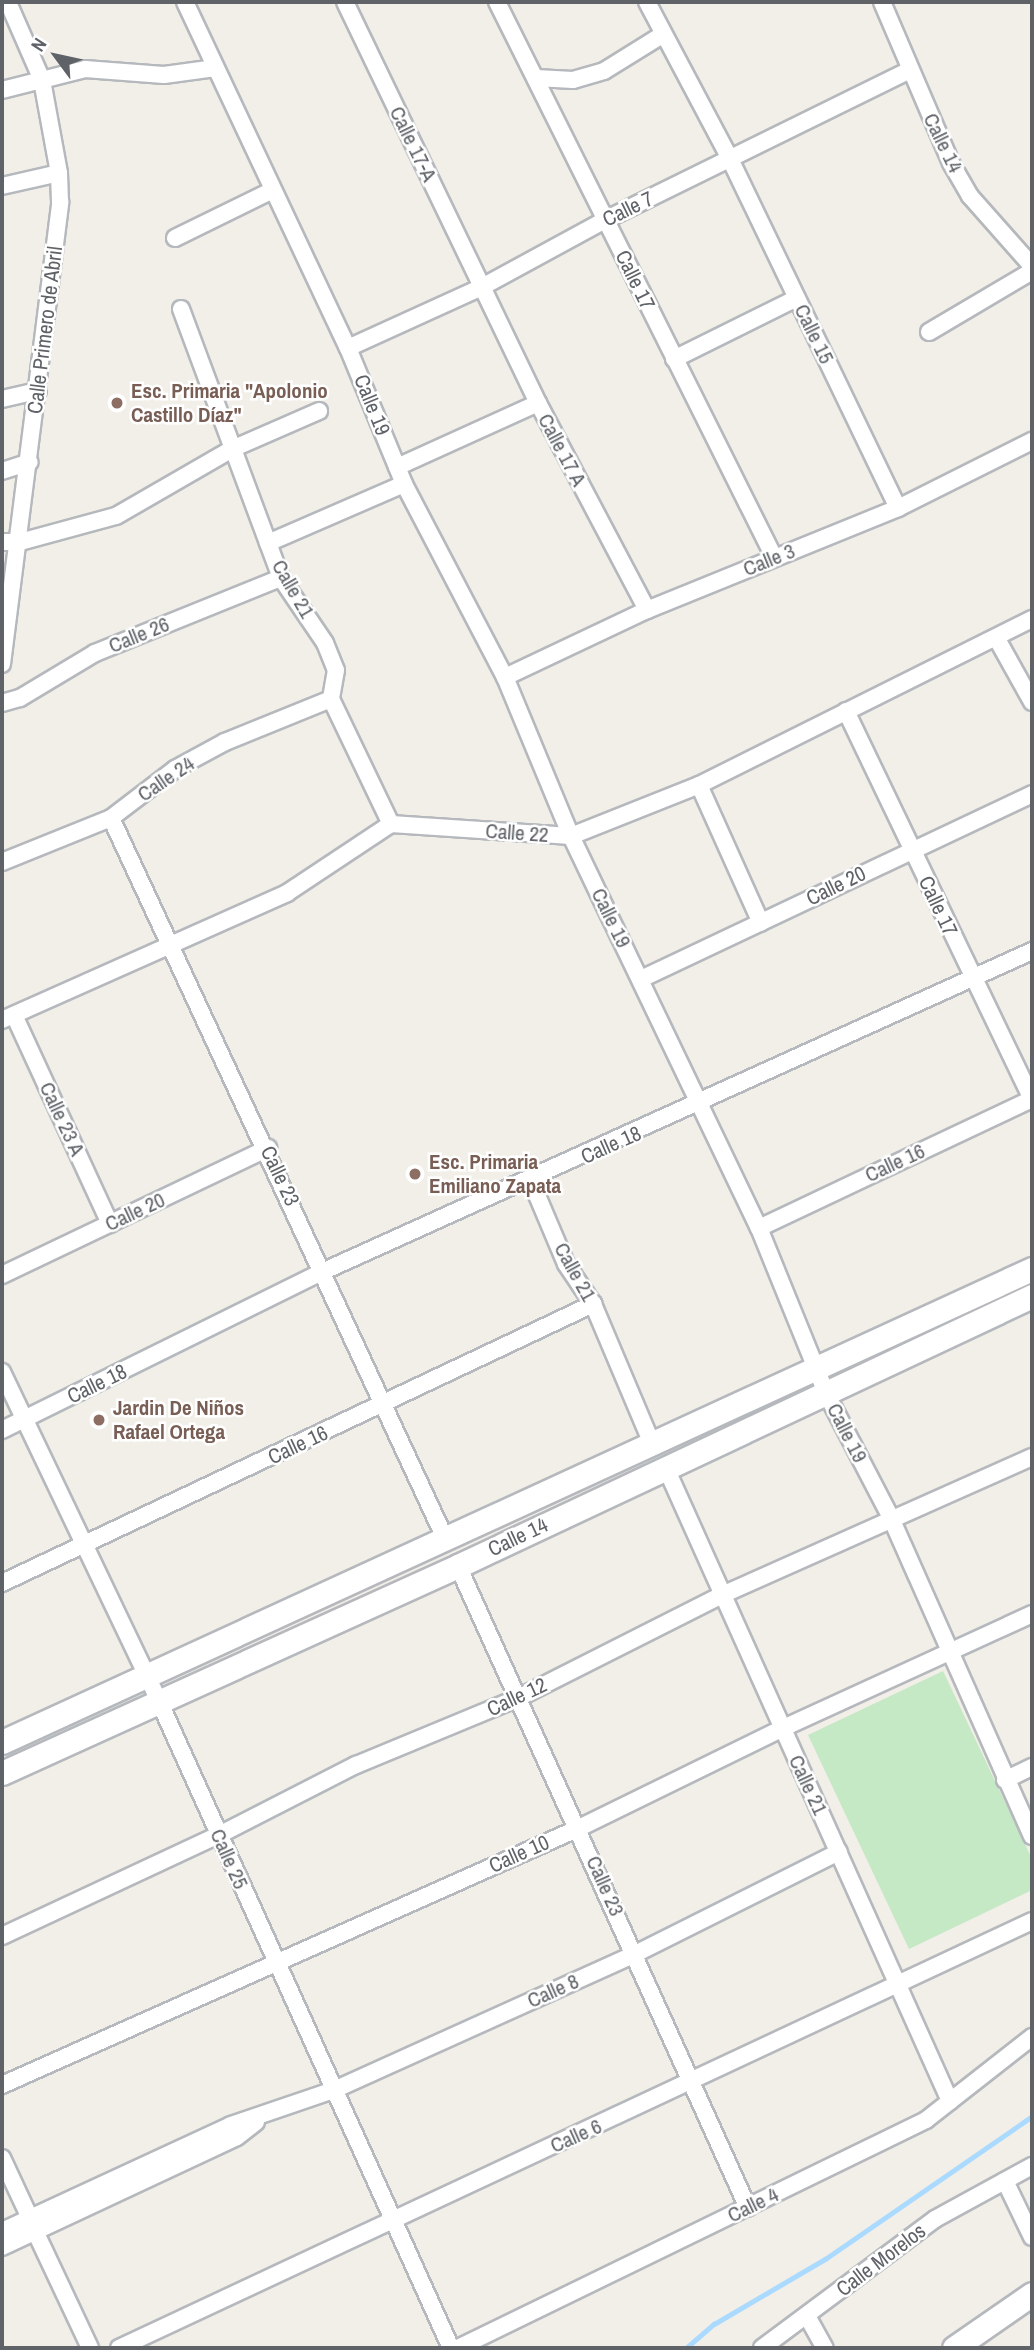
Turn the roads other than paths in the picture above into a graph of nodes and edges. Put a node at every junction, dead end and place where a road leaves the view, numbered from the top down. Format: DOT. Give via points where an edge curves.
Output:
graph roads {
  1 [pos="8,2"];
  2 [pos="185,2"];
  3 [pos="345,2"];
  4 [pos="497,2"];
  5 [pos="647,2"];
  6 [pos="882,2"];
  7 [pos="662,35"];
  8 [pos="216,68"];
  9 [pos="908,71"];
  10 [pos="536,78"];
  11 [pos="42,80"];
  12 [pos="2,90"];
  13 [pos="730,159"];
  14 [pos="59,173"];
  15 [pos="2,186"];
  16 [pos="271,191"];
  17 [pos="606,220"];
  18 [pos="175,239"];
  19 [pos="1032,269"];
  20 [pos="482,287"];
  21 [pos="797,298"];
  22 [pos="181,309"];
  23 [pos="929,332"];
  24 [pos="348,348"];
  25 [pos="674,359"];
  26 [pos="38,391"];
  27 [pos="2,400"];
  28 [pos="538,403"];
  29 [pos="319,411"];
  30 [pos="1032,441"];
  31 [pos="232,449"];
  32 [pos="30,462"];
  33 [pos="397,467"];
  34 [pos="2,471"];
  35 [pos="404,484"];
  36 [pos="898,508"];
  37 [pos="2,542"];
  38 [pos="20,542"];
  39 [pos="268,543"];
  40 [pos="774,557"];
  41 [pos="8,577"];
  42 [pos="281,578"];
  43 [pos="647,610"];
  44 [pos="1032,619"];
  45 [pos="998,639"];
  46 [pos="2,664"];
  47 [pos="505,677"];
  48 [pos="331,699"];
  49 [pos="1032,702"];
  50 [pos="2,703"];
  51 [pos="846,711"];
  52 [pos="699,785"];
  53 [pos="1032,794"];
  54 [pos="111,818"];
  55 [pos="391,824"];
  56 [pos="571,836"];
  57 [pos="912,849"];
  58 [pos="3,857"];
  59 [pos="761,923"];
  60 [pos="170,943"];
  61 [pos="1032,951"];
  62 [pos="641,979"];
  63 [pos="972,981"];
  64 [pos="8,1017"];
  65 [pos="1032,1099"];
  66 [pos="700,1105"];
  67 [pos="268,1149"];
  68 [pos="531,1181"];
  69 [pos="110,1224"];
  70 [pos="759,1228"];
  71 [pos="1032,1269"];
  72 [pos="324,1271"];
  73 [pos="2,1275"];
  74 [pos="1032,1296"];
  75 [pos="593,1304"];
  76 [pos="816,1369"];
  77 [pos="2,1371"];
  78 [pos="826,1393"];
  79 [pos="385,1404"];
  80 [pos="24,1420"];
  81 [pos="2,1430"];
  82 [pos="651,1441"];
  83 [pos="1032,1457"];
  84 [pos="666,1468"];
  85 [pos="891,1518"];
  86 [pos="444,1536"];
  87 [pos="84,1545"];
  88 [pos="458,1566"];
  89 [pos="2,1583"];
  90 [pos="722,1595"];
  91 [pos="1032,1614"];
  92 [pos="948,1653"];
  93 [pos="147,1676"];
  94 [pos="520,1697"];
  95 [pos="159,1701"];
  96 [pos="781,1728"];
  97 [pos="2,1742"];
  98 [pos="1032,1768"];
  99 [pos="2,1773"];
  100 [pos="1005,1780"];
  101 [pos="579,1828"];
  102 [pos="219,1835"];
  103 [pos="1032,1836"];
  104 [pos="839,1852"];
  105 [pos="1032,1921"];
  106 [pos="2,1937"];
  107 [pos="635,1954"];
  108 [pos="276,1960"];
  109 [pos="900,1985"];
  110 [pos="1032,2037"];
  111 [pos="693,2083"];
  112 [pos="2,2085"];
  113 [pos="334,2090"];
  114 [pos="950,2101"];
  115 [pos="2,2158"];
  116 [pos="1032,2166"];
  117 [pos="1005,2181"];
  118 [pos="748,2208"];
  119 [pos="392,2218"];
  120 [pos="32,2224"];
  121 [pos="2,2231"];
  122 [pos="1032,2237"];
  123 [pos="2,2246"];
  124 [pos="1032,2294"];
  125 [pos="807,2316"];
  126 [pos="90,2348"];
  127 [pos="119,2348"];
  128 [pos="452,2348"];
  129 [pos="458,2348"];
  130 [pos="762,2348"];
  131 [pos="825,2348"];
  132 [pos="954,2348"];
  1 -- 11 [label="street, Calle Primero de Abril"];
  2 -- 8 [label="street, Calle 19"];
  3 -- 20 [label="street, Calle 17-A"];
  4 -- 10 [label="street, Calle 17"];
  5 -- 7 [label="street, Calle 15"];
  6 -- 9 [label="street, Calle 14"];
  7 -- 10 [label="street" via="604,71 573,80"];
  7 -- 13 [label="street, Calle 15"];
  8 -- 11 [label="street" via="164,75 85,69"];
  8 -- 16 [label="street, Calle 19"];
  9 -- 13 [label="street, Calle 7"];
  9 -- 19 [label="street, Calle 14" via="970,196"];
  10 -- 17 [label="street, Calle 17"];
  11 -- 12 [label="street"];
  11 -- 14 [label="street, Calle Primero de Abril"];
  13 -- 17 [label="street, Calle 7"];
  13 -- 21 [label="street, Calle 15"];
  14 -- 15 [label="street"];
  14 -- 26 [label="street, Calle Primero de Abril" via="60,202"];
  16 -- 18 [label="street"];
  16 -- 24 [label="street, Calle 19"];
  17 -- 20 [label="street, Calle 7"];
  17 -- 25 [label="street, Calle 17"];
  19 -- 23 [label="street"];
  20 -- 24 [label="street, Calle 7"];
  20 -- 28 [label="street, Calle 17 A"];
  21 -- 25 [label="street"];
  21 -- 36 [label="street, Calle 15"];
  22 -- 31 [label="street, Calle 21"];
  24 -- 33 [label="street, Calle 19"];
  25 -- 40 [label="street, Calle 17"];
  26 -- 27 [label="street"];
  26 -- 32 [label="street, Calle Primero de Abril"];
  28 -- 33 [label="street"];
  28 -- 43 [label="street, Calle 17 A"];
  29 -- 31 [label="street"];
  30 -- 36 [label="street, Calle 3"];
  31 -- 38 [label="street" via="116,516"];
  31 -- 39 [label="street, Calle 21"];
  32 -- 34 [label="street"];
  32 -- 38 [label="street, Calle Primero de Abril"];
  33 -- 35 [label="street, Calle 19"];
  35 -- 39 [label="street"];
  35 -- 47 [label="street, Calle 19"];
  36 -- 40 [label="street, Calle 3"];
  37 -- 38 [label="street"];
  38 -- 41 [label="street, Calle Primero de Abril"];
  39 -- 42 [label="street, Calle 21"];
  40 -- 43 [label="street, Calle 3"];
  41 -- 46 [label="street, Calle Primero de Abril"];
  42 -- 48 [label="street, Calle 21" via="325,643 336,670"];
  42 -- 50 [label="street, Calle 26" via="95,653 20,698"];
  43 -- 47 [label="street, Calle 3"];
  44 -- 45 [label="street, Calle 22"];
  45 -- 49 [label="street"];
  45 -- 51 [label="street, Calle 22"];
  47 -- 56 [label="street, Calle 19"];
  48 -- 54 [label="street, Calle 24" via="225,742 175,769"];
  48 -- 55 [label="street"];
  51 -- 52 [label="street, Calle 22"];
  51 -- 57 [label="street, Calle 17"];
  52 -- 56 [label="street, Calle 22"];
  52 -- 59 [label="street"];
  53 -- 57 [label="street, Calle 20"];
  54 -- 58 [label="street, Calle 24"];
  54 -- 60 [label="street, Calle 23"];
  55 -- 56 [label="street, Calle 22"];
  55 -- 60 [label="street" via="287,893"];
  56 -- 62 [label="street, Calle 19"];
  57 -- 59 [label="street, Calle 20"];
  57 -- 63 [label="street, Calle 17"];
  59 -- 62 [label="street, Calle 20"];
  60 -- 64 [label="street"];
  60 -- 67 [label="street, Calle 23"];
  61 -- 63 [label="street, Calle 18"];
  62 -- 66 [label="street, Calle 19"];
  63 -- 65 [label="street, Calle 17"];
  63 -- 66 [label="street, Calle 18"];
  64 -- 69 [label="street, Calle 23 A"];
  65 -- 70 [label="street, Calle 16"];
  66 -- 68 [label="street, Calle 18"];
  66 -- 70 [label="street, Calle 19"];
  67 -- 69 [label="street, Calle 20"];
  67 -- 72 [label="street, Calle 23"];
  68 -- 72 [label="street, Calle 18"];
  68 -- 75 [label="street, Calle 21" via="566,1264"];
  69 -- 73 [label="street, Calle 20"];
  70 -- 76 [label="street, Calle 19"];
  71 -- 76 [label="main road, Calle 14"];
  72 -- 79 [label="street, Calle 23"];
  72 -- 80 [label="street, Calle 18"];
  74 -- 78 [label="main road, Calle 14"];
  75 -- 79 [label="street, Calle 16"];
  75 -- 82 [label="street, Calle 21"];
  76 -- 78 [label="street, Calle 19"];
  76 -- 82 [label="main road, Calle 14"];
  77 -- 80 [label="street, Calle 25"];
  78 -- 84 [label="main road, Calle 14"];
  78 -- 85 [label="street, Calle 19"];
  79 -- 86 [label="street, Calle 23"];
  79 -- 87 [label="street, Calle 16"];
  80 -- 81 [label="street, Calle 18"];
  80 -- 87 [label="street, Calle 25"];
  82 -- 86 [label="main road, Calle 14"];
  83 -- 85 [label="street, Calle 12"];
  84 -- 88 [label="main road, Calle 14"];
  84 -- 90 [label="street, Calle 21"];
  85 -- 90 [label="street, Calle 12"];
  85 -- 92 [label="street, Calle 19"];
  86 -- 93 [label="main road, Calle 14"];
  87 -- 89 [label="street, Calle 16"];
  87 -- 93 [label="street, Calle 25"];
  88 -- 94 [label="street, Calle 23"];
  88 -- 95 [label="main road, Calle 14"];
  90 -- 94 [label="street, Calle 12"];
  90 -- 96 [label="street, Calle 21"];
  91 -- 92 [label="street, Calle 10"];
  92 -- 96 [label="street, Calle 10"];
  92 -- 100 [label="street, Calle 19"];
  93 -- 95 [label="street, Calle 25"];
  93 -- 97 [label="main road, Calle 14"];
  94 -- 101 [label="street, Calle 23"];
  94 -- 102 [label="street, Calle 12" via="356,1765"];
  95 -- 99 [label="main road, Calle 14"];
  95 -- 102 [label="street, Calle 25"];
  96 -- 101 [label="street, Calle 10"];
  96 -- 104 [label="street, Calle 21"];
  98 -- 100 [label="street"];
  100 -- 103 [label="street, Calle 19"];
  101 -- 107 [label="street, Calle 23"];
  101 -- 108 [label="street, Calle 10"];
  102 -- 106 [label="street, Calle 12"];
  102 -- 108 [label="street, Calle 25"];
  104 -- 107 [label="street, Calle 8"];
  104 -- 109 [label="street, Calle 21"];
  105 -- 109 [label="street, Calle 6"];
  107 -- 111 [label="street, Calle 23"];
  107 -- 113 [label="street, Calle 8"];
  108 -- 112 [label="street, Calle 10"];
  108 -- 113 [label="street, Calle 25"];
  109 -- 111 [label="street, Calle 6"];
  109 -- 114 [label="street, Calle 21"];
  110 -- 114 [label="street, Calle 4"];
  111 -- 118 [label="street, Calle 23"];
  111 -- 119 [label="street, Calle 6"];
  113 -- 119 [label="street, Calle 25"];
  113 -- 120 [label="street, Calle 8" via="231,2125"];
  114 -- 118 [label="street, Calle 4" via="926,2120"];
  115 -- 120 [label="street"];
  116 -- 117 [label="street, Calle Morelos"];
  117 -- 122 [label="street"];
  117 -- 125 [label="street, Calle Morelos" via="935,2220"];
  118 -- 129 [label="street, Calle 4"];
  119 -- 127 [label="street, Calle 6"];
  119 -- 128 [label="street, Calle 25"];
  120 -- 121 [label="street, Calle 8"];
  120 -- 123 [label="street, Calle 8"];
  120 -- 126 [label="street"];
  124 -- 132 [label="main road"];
  125 -- 130 [label="street, Calle Morelos"];
  125 -- 131 [label="street"];
}
